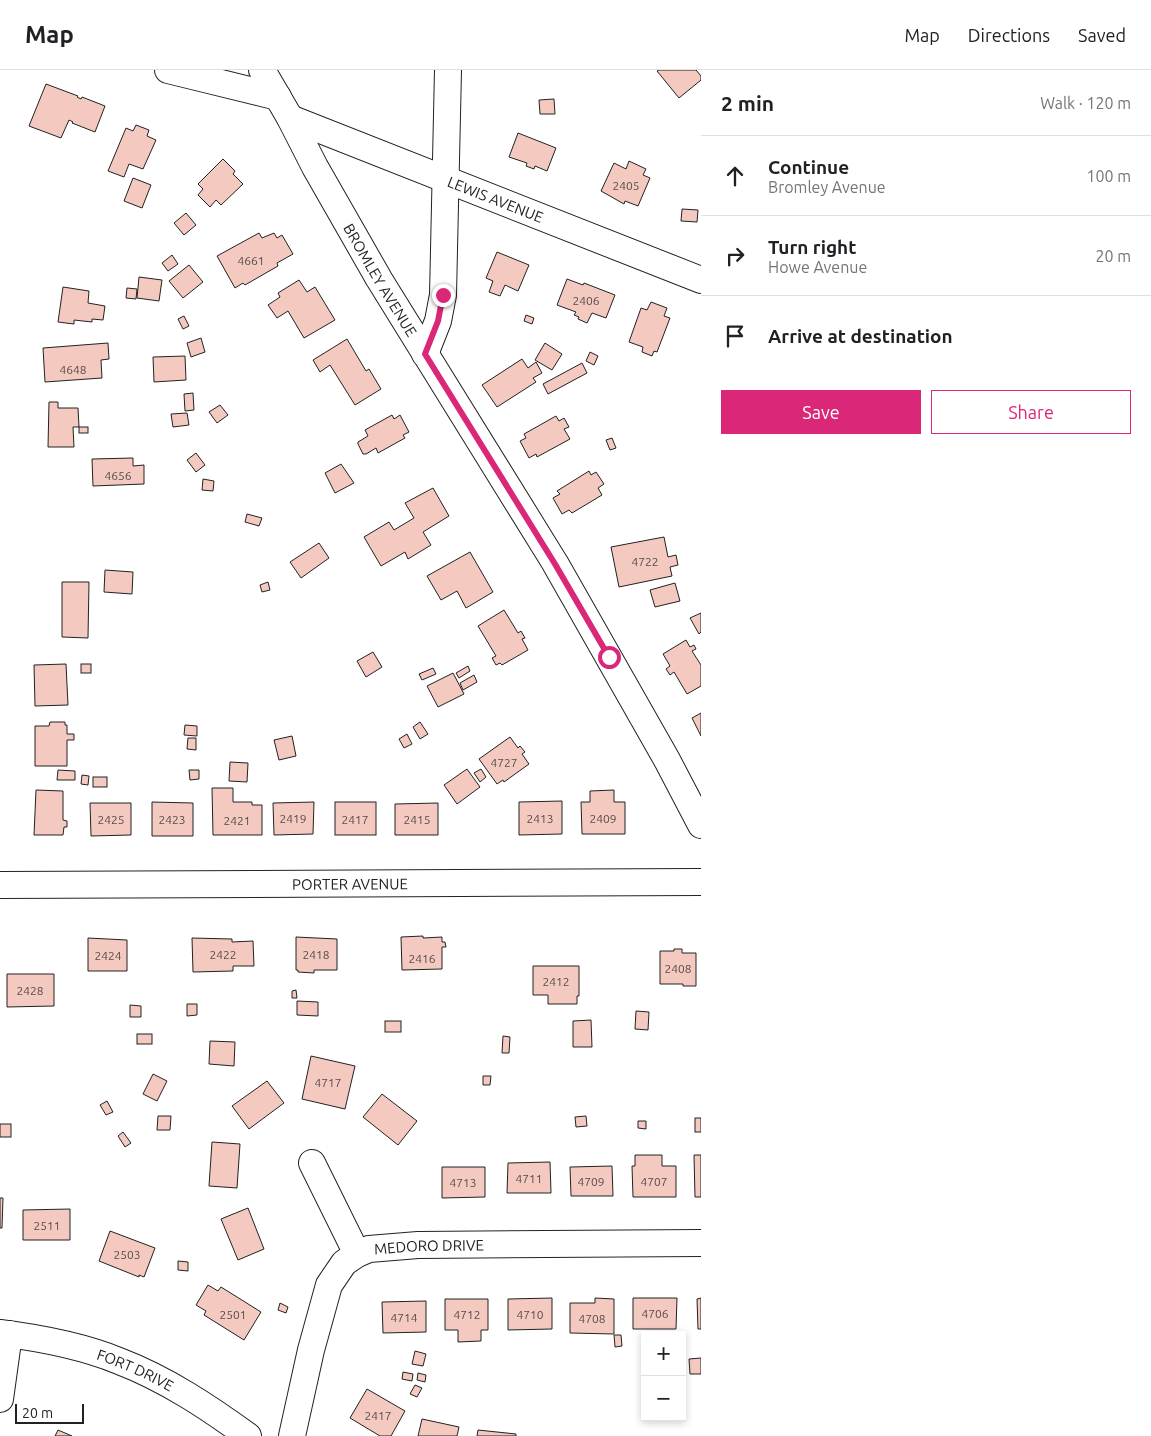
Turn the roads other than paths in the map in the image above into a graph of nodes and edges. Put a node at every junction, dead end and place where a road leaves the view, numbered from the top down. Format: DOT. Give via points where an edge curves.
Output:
graph roads {
  1 [pos="168,70"];
  2 [pos="262,70"];
  3 [pos="448,70"];
  4 [pos="284,107"];
  5 [pos="446,178"];
  6 [pos="701,280"];
  7 [pos="425,354"];
  8 [pos="701,825"];
  9 [pos="701,882"];
  10 [pos="0,885"];
  11 [pos="312,1163"];
  12 [pos="701,1243"];
  13 [pos="357,1254"];
  14 [pos="4,1333"];
  15 [pos="0,1399"];
  16 [pos="248,1436"];
  17 [pos="292,1436"];
  1 -- 4 [label="street, LEWIS AVENUE"];
  2 -- 4 [label="street, BROMLEY AVENUE"];
  3 -- 5 [label="street"];
  4 -- 5 [label="street, LEWIS AVENUE"];
  4 -- 7 [label="street, BROMLEY AVENUE" via="379,279"];
  5 -- 6 [label="street, LEWIS AVENUE"];
  5 -- 7 [label="street" via="442,307"];
  7 -- 8 [label="street, BROMLEY AVENUE" via="555,564"];
  9 -- 10 [label="street, PORTER AVENUE"];
  11 -- 13 [label="street"];
  12 -- 13 [label="street, MEDORO DRIVE" via="418,1245 369,1249"];
  13 -- 17 [label="street, MEDORO DRIVE" via="344,1262 329,1285"];
  14 -- 15 [label="street, FORT DRIVE"];
  14 -- 16 [label="street, FORT DRIVE" via="82,1348 119,1360 208,1407"];
}
